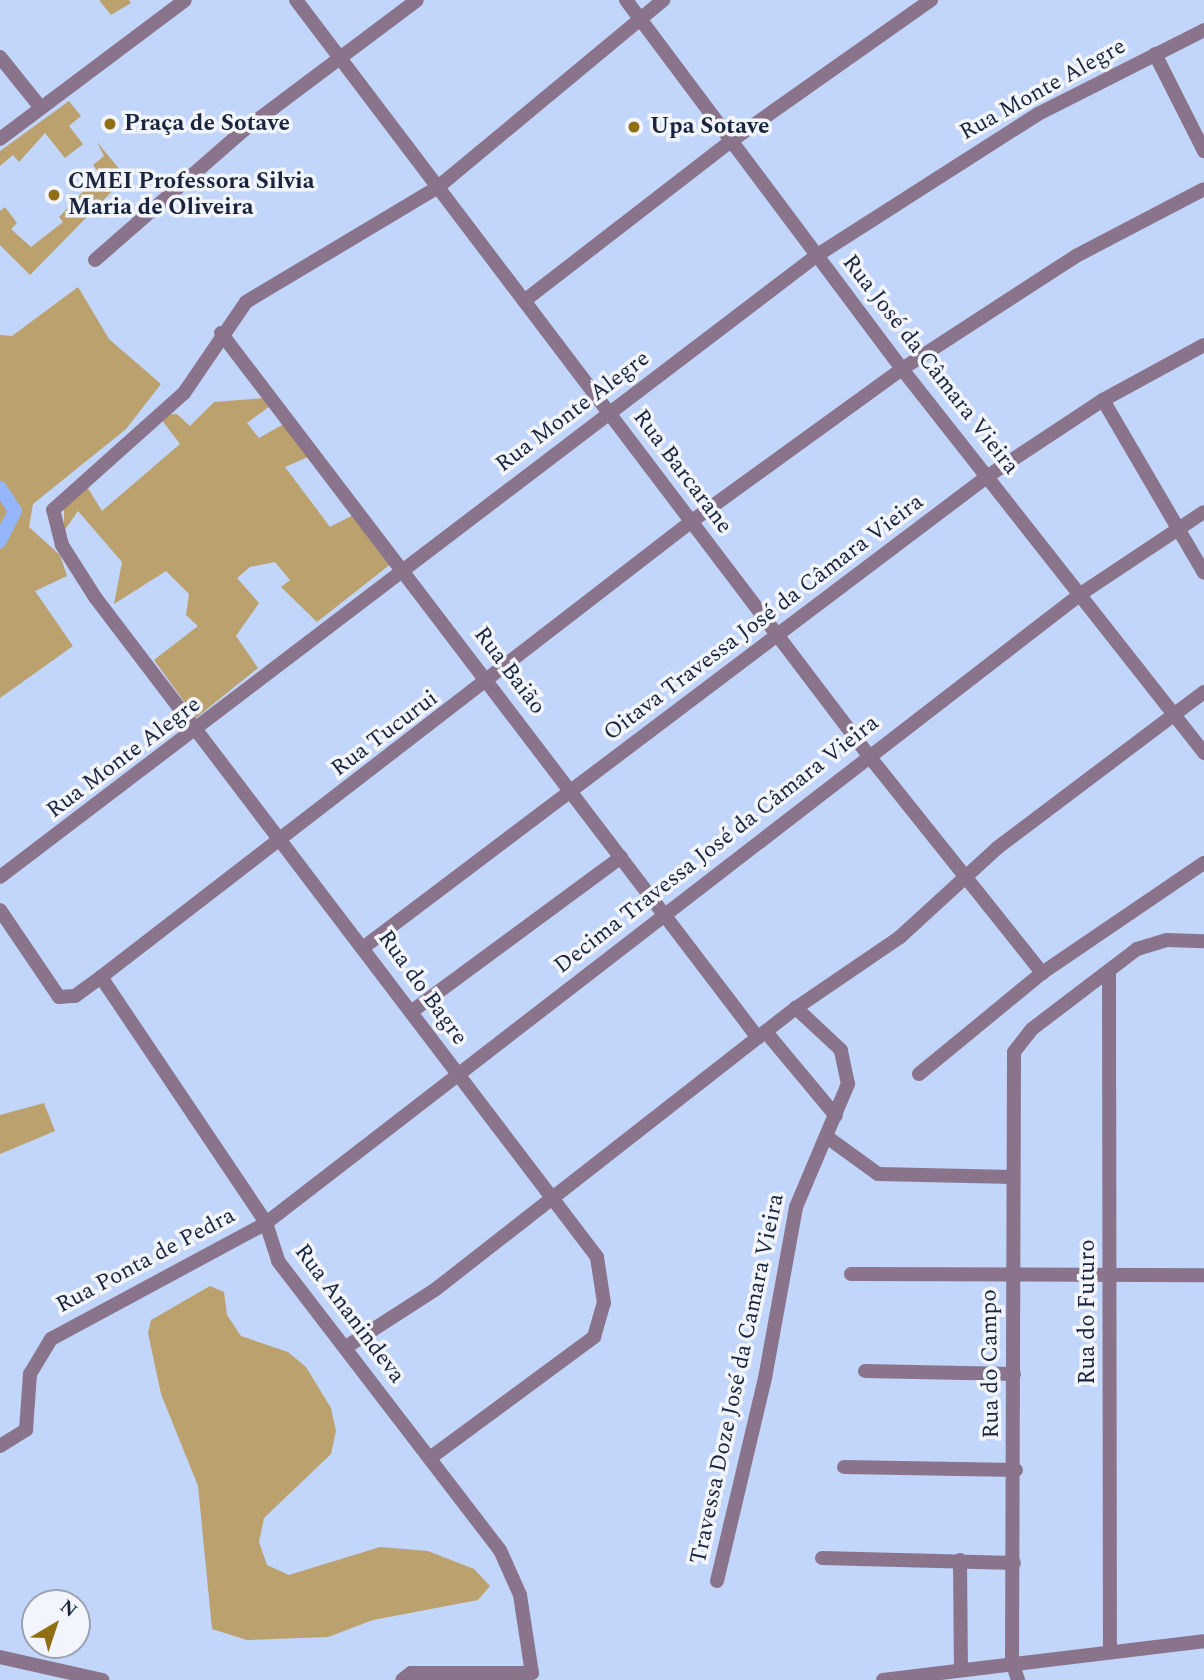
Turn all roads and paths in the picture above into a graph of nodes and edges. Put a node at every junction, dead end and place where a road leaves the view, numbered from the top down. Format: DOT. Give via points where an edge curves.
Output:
graph roads {
  1 [pos="185,0"];
  2 [pos="296,0"];
  3 [pos="417,0"];
  4 [pos="626,0"];
  5 [pos="663,0"];
  6 [pos="932,0"];
  7 [pos="639,19"];
  8 [pos="1204,30"];
  9 [pos="1156,54"];
  10 [pos="0,57"];
  11 [pos="341,57"];
  12 [pos="41,108"];
  13 [pos="0,139"];
  14 [pos="731,141"];
  15 [pos="1204,151"];
  16 [pos="438,187"];
  17 [pos="1204,189"];
  18 [pos="816,256"];
  19 [pos="95,260"];
  20 [pos="524,301"];
  21 [pos="221,333"];
  22 [pos="1204,345"];
  23 [pos="902,369"];
  24 [pos="1103,400"];
  25 [pos="609,413"];
  26 [pos="988,477"];
  27 [pos="1204,512"];
  28 [pos="692,522"];
  29 [pos="1182,530"];
  30 [pos="404,568"];
  31 [pos="1204,573"];
  32 [pos="1082,593"];
  33 [pos="780,638"];
  34 [pos="489,683"];
  35 [pos="1204,692"];
  36 [pos="1175,715"];
  37 [pos="199,732"];
  38 [pos="1204,753"];
  39 [pos="869,756"];
  40 [pos="571,792"];
  41 [pos="282,841"];
  42 [pos="621,857"];
  43 [pos="1204,863"];
  44 [pos="0,877"];
  45 [pos="966,879"];
  46 [pos="0,910"];
  47 [pos="665,915"];
  48 [pos="1204,941"];
  49 [pos="364,947"];
  50 [pos="1109,971"];
  51 [pos="1042,973"];
  52 [pos="101,977"];
  53 [pos="796,1008"];
  54 [pos="411,1012"];
  55 [pos="762,1035"];
  56 [pos="919,1074"];
  57 [pos="458,1076"];
  58 [pos="836,1116"];
  59 [pos="827,1137"];
  60 [pos="1013,1177"];
  61 [pos="555,1196"];
  62 [pos="266,1223"];
  63 [pos="850,1274"];
  64 [pos="1012,1275"];
  65 [pos="1204,1275"];
  66 [pos="1111,1276"];
  67 [pos="346,1347"];
  68 [pos="865,1371"];
  69 [pos="1014,1374"];
  70 [pos="0,1446"];
  71 [pos="430,1458"];
  72 [pos="844,1467"];
  73 [pos="1016,1470"];
  74 [pos="822,1558"];
  75 [pos="960,1560"];
  76 [pos="1014,1563"];
  77 [pos="717,1581"];
  78 [pos="1204,1641"];
  79 [pos="1110,1652"];
  80 [pos="0,1657"];
  81 [pos="1012,1662"];
  82 [pos="961,1670"];
  83 [pos="75,1677"];
  84 [pos="483,1679"];
  85 [pos="102,1680"];
  86 [pos="402,1680"];
  87 [pos="883,1680"];
  88 [pos="1018,1680"];
  1 -- 12 [label="street"];
  2 -- 11 [label="street, Rua Barcarane"];
  3 -- 11 [label="street"];
  4 -- 7 [label="street, Rua José da Câmara Vieira"];
  5 -- 7 [label="street"];
  6 -- 14 [label="street"];
  7 -- 14 [label="street, Rua José da Câmara Vieira"];
  7 -- 16 [label="street"];
  8 -- 9 [label="street, Rua Monte Alegre"];
  9 -- 15 [label="street"];
  9 -- 18 [label="street, Rua Monte Alegre" via="1038,114"];
  10 -- 12 [label="street"];
  11 -- 16 [label="street, Rua Barcarane"];
  11 -- 19 [label="street" via="192,173"];
  12 -- 13 [label="street"];
  14 -- 18 [label="street, Rua José da Câmara Vieira"];
  14 -- 20 [label="street"];
  16 -- 20 [label="street, Rua Barcarane"];
  16 -- 21 [label="street" via="246,302"];
  17 -- 23 [label="street, Rua Tucurui" via="1076,256"];
  18 -- 23 [label="street, Rua José da Câmara Vieira"];
  18 -- 25 [label="street, Rua Monte Alegre"];
  20 -- 25 [label="street, Rua Barcarane"];
  21 -- 30 [label="street, Rua Baião"];
  21 -- 37 [label="street, Rua do Bagre" via="184,393 53,510 52,526 73,565"];
  22 -- 24 [label="street, Oitava Travessa José da Câmara Vieira"];
  23 -- 26 [label="street, Rua José da Câmara Vieira"];
  23 -- 28 [label="street, Rua Tucurui"];
  24 -- 26 [label="street, Oitava Travessa José da Câmara Vieira"];
  24 -- 29 [label="street"];
  25 -- 28 [label="street, Rua Barcarane"];
  25 -- 30 [label="street, Rua Monte Alegre"];
  26 -- 32 [label="street, Rua José da Câmara Vieira"];
  26 -- 33 [label="street, Oitava Travessa José da Câmara Vieira"];
  27 -- 29 [label="street, Decima Travessa José da Câmara Vieira"];
  28 -- 33 [label="street, Rua Barcarane"];
  28 -- 34 [label="street, Rua Tucurui"];
  29 -- 31 [label="street"];
  29 -- 32 [label="street, Decima Travessa José da Câmara Vieira"];
  30 -- 34 [label="street, Rua Baião"];
  30 -- 37 [label="street, Rua Monte Alegre"];
  32 -- 36 [label="street, Rua José da Câmara Vieira"];
  32 -- 39 [label="street, Decima Travessa José da Câmara Vieira"];
  33 -- 39 [label="street, Rua Barcarane"];
  33 -- 40 [label="street, Oitava Travessa José da Câmara Vieira"];
  34 -- 40 [label="street, Rua Baião"];
  34 -- 41 [label="street, Rua Tucurui"];
  35 -- 36 [label="street"];
  36 -- 38 [label="street, Rua José da Câmara Vieira"];
  36 -- 45 [label="street"];
  37 -- 41 [label="street, Rua do Bagre"];
  37 -- 44 [label="street, Rua Monte Alegre"];
  39 -- 45 [label="street, Rua Barcarane"];
  39 -- 47 [label="street, Decima Travessa José da Câmara Vieira"];
  40 -- 42 [label="street, Rua Baião"];
  40 -- 49 [label="street, Oitava Travessa José da Câmara Vieira"];
  41 -- 49 [label="street, Rua do Bagre"];
  41 -- 52 [label="street, Rua Tucurui"];
  42 -- 47 [label="street, Rua Baião"];
  42 -- 54 [label="street"];
  43 -- 51 [label="street"];
  45 -- 51 [label="street, Rua Barcarane"];
  45 -- 53 [label="street" via="900,937"];
  46 -- 52 [label="street" via="59,997 75,996"];
  47 -- 55 [label="street, Rua Baião"];
  47 -- 57 [label="street, Decima Travessa José da Câmara Vieira"];
  48 -- 50 [label="street" via="1151,942"];
  49 -- 54 [label="street, Rua do Bagre"];
  50 -- 60 [label="street, Rua do Campo" via="1032,1029 1014,1052"];
  50 -- 66 [label="street, Rua do Futuro"];
  51 -- 56 [label="street"];
  52 -- 62 [label="street, Rua Ananindeva"];
  53 -- 55 [label="street"];
  53 -- 58 [label="street, Travessa Doze José da Camara Vieira" via="841,1050 848,1066"];
  54 -- 57 [label="street, Rua do Bagre"];
  55 -- 58 [label="street, Rua Baião"];
  55 -- 61 [label="street"];
  57 -- 61 [label="street, Rua do Bagre"];
  57 -- 62 [label="street, Decima Travessa José da Câmara Vieira"];
  58 -- 59 [label="street, Travessa Doze José da Camara Vieira"];
  59 -- 60 [label="street" via="878,1174"];
  59 -- 77 [label="street, Travessa Doze José da Camara Vieira" via="807,1174 788,1238 765,1378"];
  60 -- 64 [label="street, Rua do Campo"];
  61 -- 67 [label="street" via="436,1289"];
  61 -- 71 [label="street, Rua do Bagre" via="597,1257 604,1303 594,1337"];
  62 -- 67 [label="street, Rua Ananindeva" via="278,1261"];
  62 -- 70 [label="street, Rua Ponta de Pedra" via="51,1339 30,1374 26,1430"];
  63 -- 64 [label="street"];
  64 -- 66 [label="street"];
  64 -- 69 [label="street, Rua do Campo"];
  65 -- 66 [label="street"];
  66 -- 79 [label="street, Rua do Futuro"];
  67 -- 71 [label="street, Rua Ananindeva"];
  68 -- 69 [label="street"];
  69 -- 73 [label="street, Rua do Campo"];
  71 -- 84 [label="street, Rua Ananindeva" via="511,1572 528,1626 532,1673"];
  72 -- 73 [label="street"];
  73 -- 76 [label="street, Rua do Campo"];
  74 -- 75 [label="street"];
  75 -- 76 [label="street"];
  75 -- 82 [label="street"];
  76 -- 81 [label="street, Rua do Campo"];
  78 -- 79 [label="street"];
  79 -- 81 [label="street"];
  80 -- 83 [label="street"];
  81 -- 82 [label="street"];
  81 -- 88 [label="street, Rua do Campo"];
  82 -- 87 [label="street"];
  83 -- 85 [label="street"];
  84 -- 86 [label="street" via="422,1673"];
}
